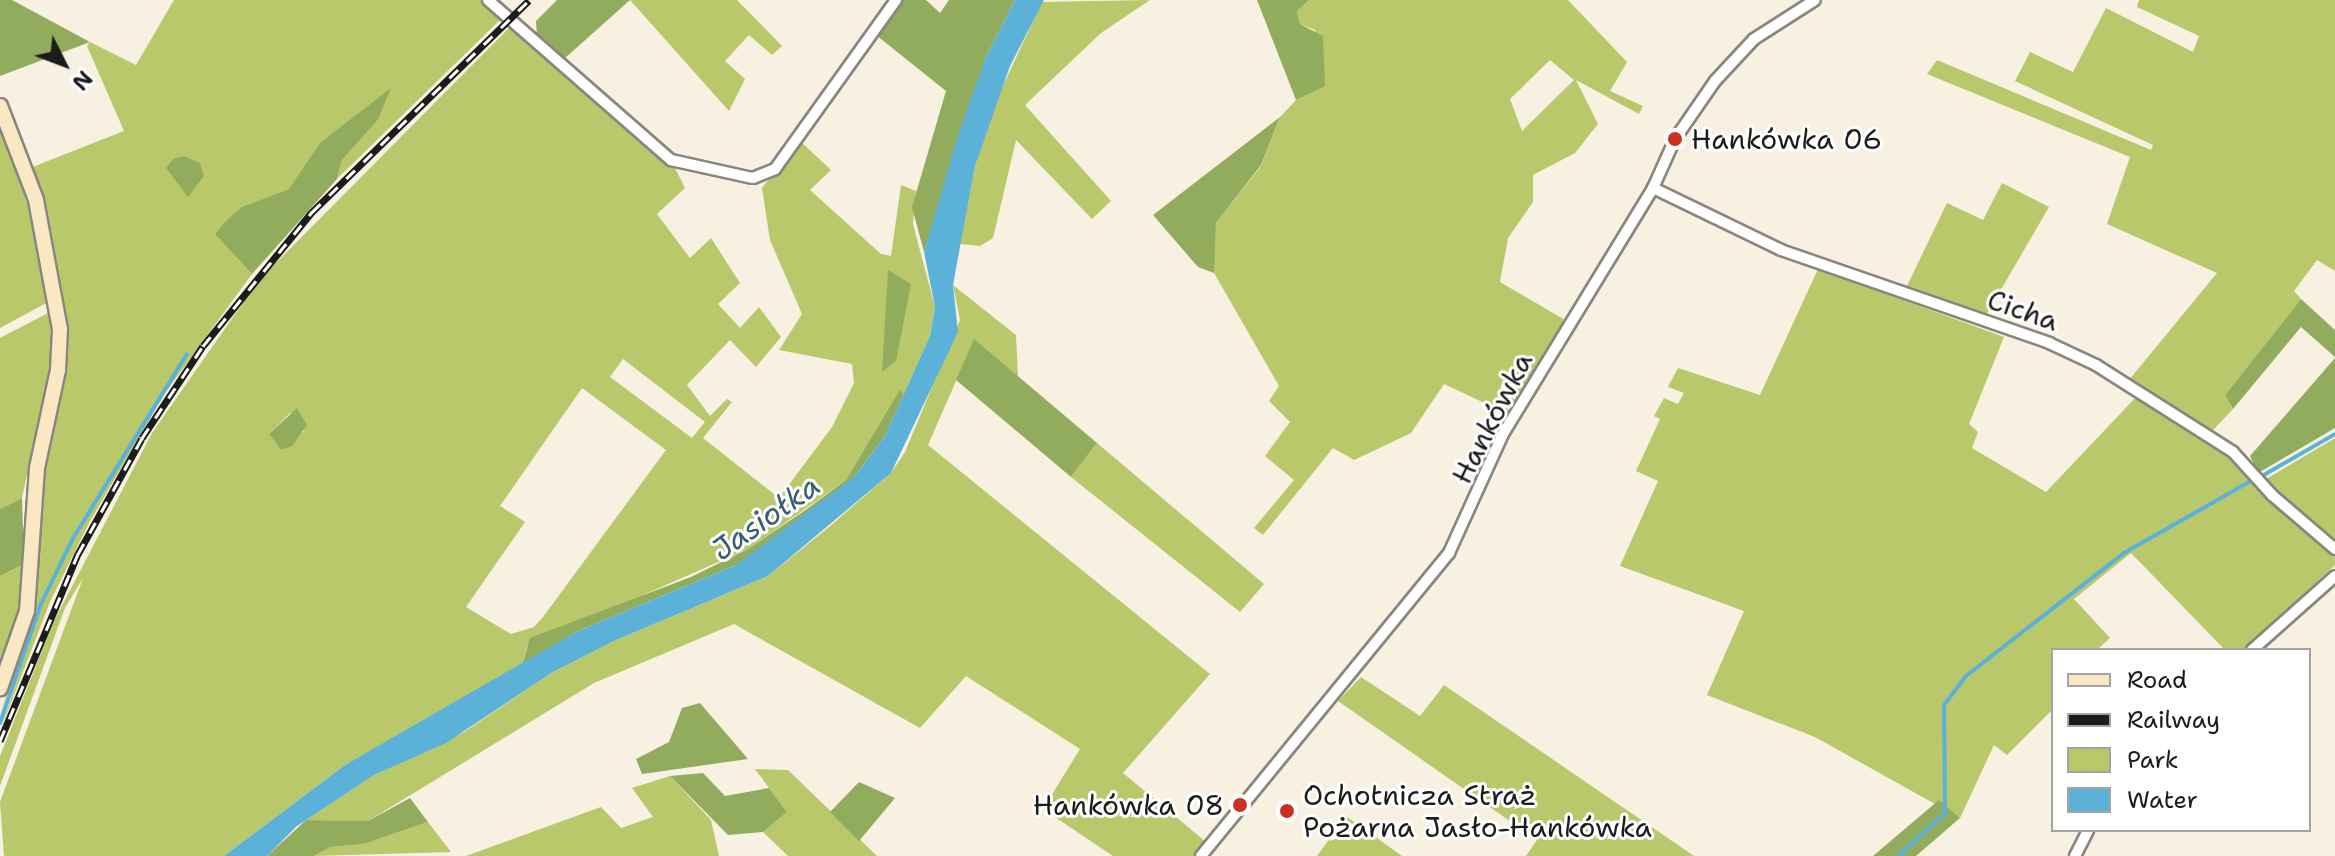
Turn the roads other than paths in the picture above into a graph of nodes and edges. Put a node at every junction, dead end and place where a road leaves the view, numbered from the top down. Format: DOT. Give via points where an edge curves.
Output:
graph roads {
  1 [pos="488,0"];
  2 [pos="896,0"];
  3 [pos="1815,0"];
  4 [pos="0,106"];
  5 [pos="1653,188"];
  6 [pos="2335,549"];
  7 [pos="2335,576"];
  8 [pos="2254,648"];
  9 [pos="0,688"];
  10 [pos="2087,832"];
  11 [pos="1201,856"];
  12 [pos="2075,856"];
  1 -- 2 [label="street" via="671,160 753,178 775,169"];
  3 -- 5 [label="street, Hankówka" via="1754,39 1732,61 1675,139"];
  4 -- 9 [label="street" via="39,211 60,329 58,370 37,468 27,611"];
  5 -- 6 [label="street, Cicha" via="1781,250 2049,343 2096,365 2233,452 2272,495"];
  5 -- 11 [label="street, Hankówka" via="1503,434 1449,553"];
  7 -- 8 [label="street"];
  10 -- 12 [label="street"];
}
